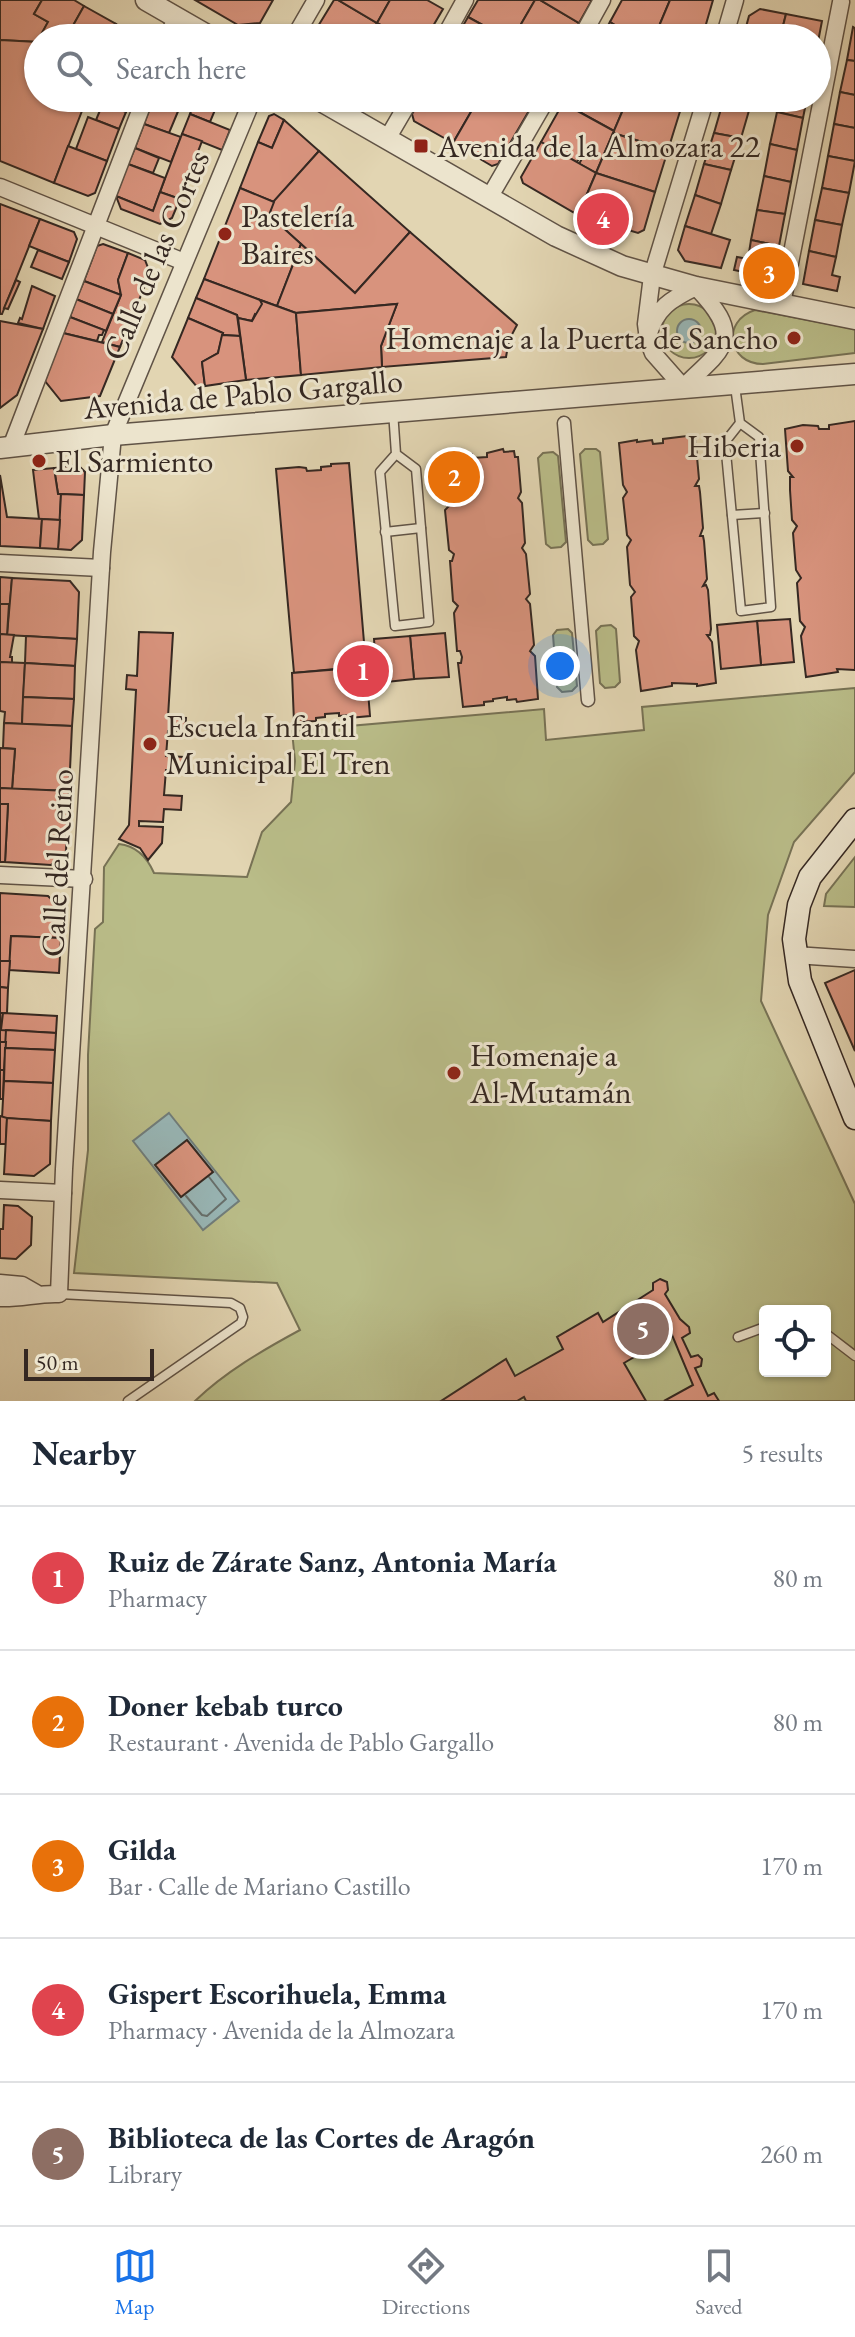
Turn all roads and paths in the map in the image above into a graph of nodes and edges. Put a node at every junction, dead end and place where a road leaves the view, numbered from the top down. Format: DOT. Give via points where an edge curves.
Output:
graph roads {
  1 [pos="146,0"];
  2 [pos="316,0"];
  3 [pos="465,0"];
  4 [pos="602,0"];
  5 [pos="735,0"];
  6 [pos="843,2"];
  7 [pos="176,17"];
  8 [pos="173,24"];
  9 [pos="188,24"];
  10 [pos="302,24"];
  11 [pos="452,24"];
  12 [pos="589,24"];
  13 [pos="728,24"];
  14 [pos="831,61"];
  15 [pos="140,112"];
  16 [pos="247,112"];
  17 [pos="340,112"];
  18 [pos="403,112"];
  19 [pos="539,112"];
  20 [pos="702,112"];
  21 [pos="821,112"];
  22 [pos="387,139"];
  23 [pos="0,187"];
  24 [pos="489,198"];
  25 [pos="95,226"];
  26 [pos="184,262"];
  27 [pos="652,276"];
  28 [pos="696,287"];
  29 [pos="782,304"];
  30 [pos="855,319"];
  31 [pos="648,336"];
  32 [pos="855,374"];
  33 [pos="735,383"];
  34 [pos="683,387"];
  35 [pos="393,411"];
  36 [pos="564,423"];
  37 [pos="740,423"];
  38 [pos="113,435"];
  39 [pos="6,448"];
  40 [pos="396,454"];
  41 [pos="765,513"];
  42 [pos="732,515"];
  43 [pos="421,528"];
  44 [pos="385,532"];
  45 [pos="0,563"];
  46 [pos="101,568"];
  47 [pos="588,700"];
  48 [pos="855,820"];
  49 [pos="0,875"];
  50 [pos="84,879"];
  51 [pos="795,955"];
  52 [pos="855,959"];
  53 [pos="855,1118"];
  54 [pos="0,1190"];
  55 [pos="63,1193"];
  56 [pos="0,1283"];
  57 [pos="36,1293"];
  58 [pos="59,1294"];
  59 [pos="0,1298"];
  60 [pos="759,1329"];
  61 [pos="738,1337"];
  62 [pos="831,1338"];
  63 [pos="854,1356"];
  64 [pos="128,1401"];
  1 -- 7 [label="street"];
  2 -- 10 [label="street"];
  3 -- 11 [label="street"];
  4 -- 12 [label="street"];
  5 -- 13 [label="street"];
  6 -- 14 [label="street"];
  7 -- 8 [label="street"];
  7 -- 9 [label="street"];
  15 -- 25 [label="street"];
  16 -- 26 [label="street, Calle de las Cortes"];
  17 -- 22 [label="street"];
  18 -- 22 [label="street"];
  19 -- 24 [label="street"];
  20 -- 27 [label="street"];
  21 -- 29 [label="street"];
  22 -- 24 [label="street"];
  23 -- 25 [label="street"];
  24 -- 27 [label="street" via="580,248"];
  25 -- 26 [label="street"];
  25 -- 39 [label="street"];
  26 -- 38 [label="street, Calle de las Cortes"];
  27 -- 28 [label="street"];
  27 -- 31 [label="street"];
  28 -- 29 [label="street"];
  28 -- 31 [label="street" via="661,307"];
  28 -- 34 [label="street" via="723,320 725,338 719,354"];
  29 -- 30 [label="street"];
  31 -- 34 [label="street" via="656,358"];
  32 -- 33 [label="street, Avenida de Pablo Gargallo"];
  33 -- 34 [label="street, Avenida de Pablo Gargallo"];
  33 -- 37 [label="lane"];
  34 -- 35 [label="street, Avenida de Pablo Gargallo"];
  35 -- 38 [label="street, Avenida de Pablo Gargallo"];
  35 -- 40 [label="lane"];
  36 -- 47 [label="street"];
  37 -- 41 [label="lane" via="759,437"];
  37 -- 42 [label="lane" via="725,442"];
  38 -- 39 [label="street, Avenida de Pablo Gargallo"];
  38 -- 46 [label="street, Calle del Reino"];
  40 -- 43 [label="lane" via="416,469"];
  40 -- 44 [label="lane" via="380,472"];
  41 -- 42 [label="lane"];
  41 -- 42 [label="lane" via="771,607 741,611"];
  43 -- 44 [label="lane"];
  43 -- 44 [label="lane" via="429,622 395,626"];
  45 -- 46 [label="street"];
  46 -- 50 [label="street, Calle del Reino"];
  48 -- 51 [label="main road" via="818,863 803,892"];
  49 -- 50 [label="street"];
  50 -- 55 [label="street, Calle del Reino"];
  51 -- 52 [label="street"];
  51 -- 53 [label="main road" via="806,997"];
  54 -- 55 [label="street"];
  55 -- 58 [label="street, Calle del Reino"];
  56 -- 57 [label="street"];
  57 -- 58 [label="street"];
  57 -- 59 [label="street" via="22,1299"];
  58 -- 64 [label="lane" via="231,1303 240,1308 241,1323"];
  60 -- 61 [label="lane"];
  62 -- 63 [label="lane"];
}
